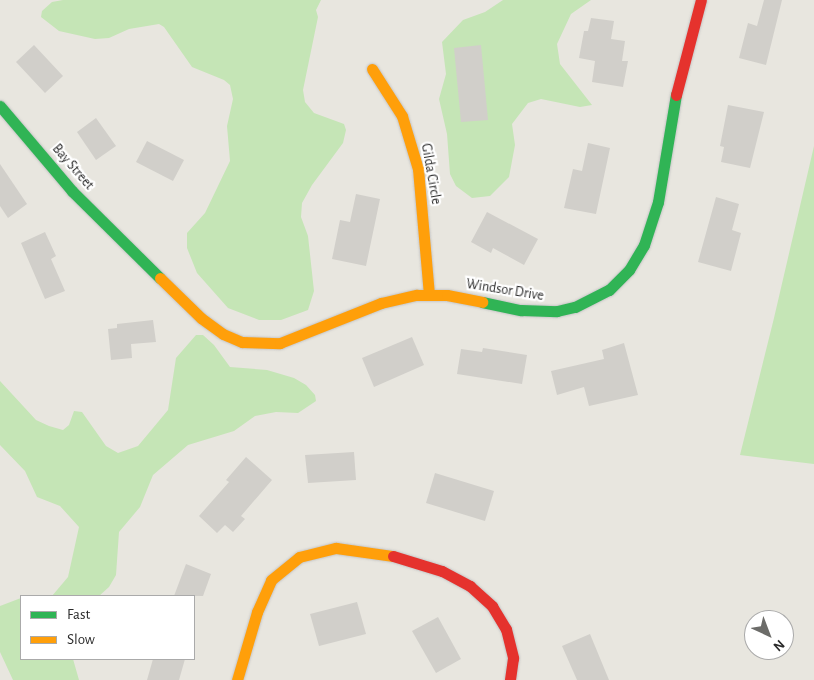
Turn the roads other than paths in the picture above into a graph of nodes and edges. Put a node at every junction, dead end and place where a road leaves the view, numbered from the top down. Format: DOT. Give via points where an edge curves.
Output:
graph roads {
  1 [pos="700,0"];
  2 [pos="372,69"];
  3 [pos="0,106"];
  4 [pos="127,245"];
  5 [pos="429,294"];
  6 [pos="237,680"];
  7 [pos="510,680"];
  1 -- 5 [label="street, Windsor Drive" via="669,122 655,215 640,254 623,277 592,300 557,312 521,310"];
  2 -- 5 [label="street, Gilda Circle" via="402,116 418,169"];
  3 -- 4 [label="street, Bay Street" via="72,191"];
  4 -- 5 [label="street, Windsor Drive" via="201,318 242,342 280,343 381,303"];
  6 -- 7 [label="street" via="257,612 271,580 299,557 336,548 378,552 411,561 442,571 475,590 492,606 506,629 513,658"];
}
